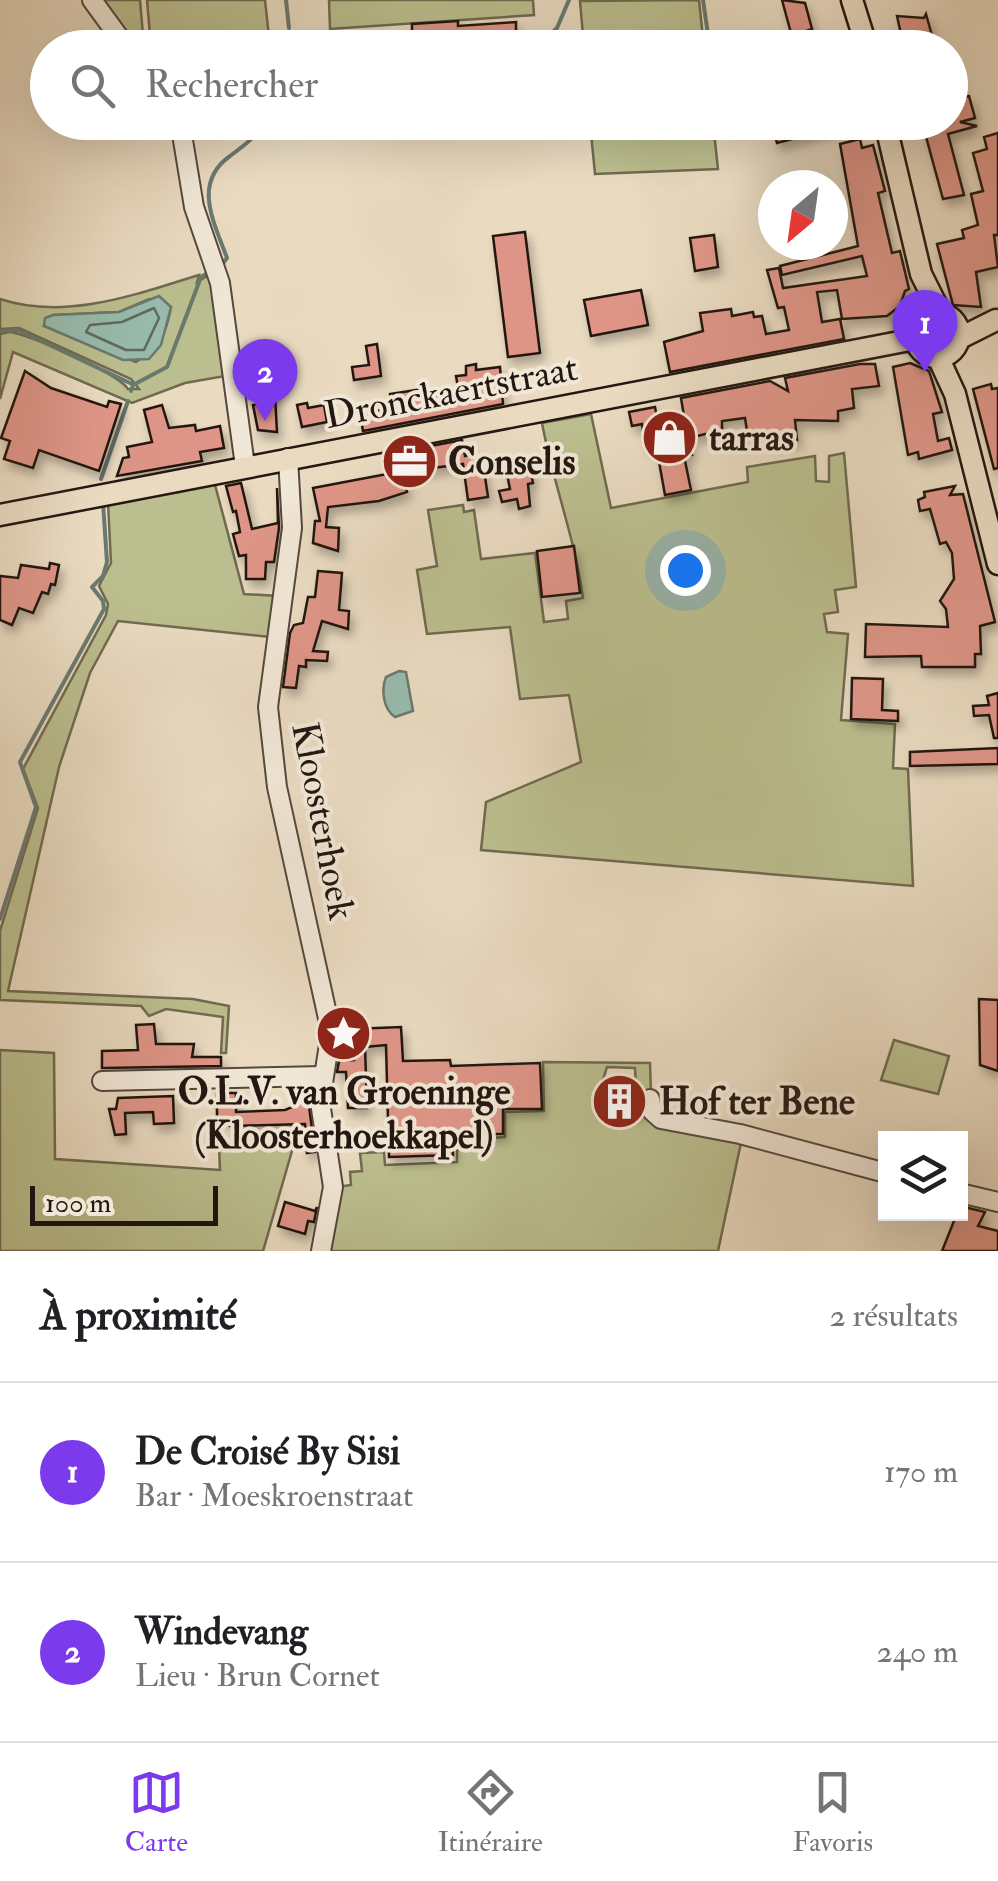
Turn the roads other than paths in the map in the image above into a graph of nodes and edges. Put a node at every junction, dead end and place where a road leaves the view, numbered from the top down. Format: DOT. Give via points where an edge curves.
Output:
graph roads {
  1 [pos="92,0"];
  2 [pos="852,0"];
  3 [pos="113,30"];
  4 [pos="861,30"];
  5 [pos="183,140"];
  6 [pos="889,140"];
  7 [pos="997,320"];
  8 [pos="945,334"];
  9 [pos="916,338"];
  10 [pos="288,458"];
  11 [pos="245,466"];
  12 [pos="0,515"];
  13 [pos="998,564"];
  14 [pos="322,1076"];
  15 [pos="102,1081"];
  16 [pos="650,1099"];
  17 [pos="878,1171"];
  18 [pos="968,1195"];
  19 [pos="998,1202"];
  20 [pos="322,1251"];
  1 -- 3 [label="street"];
  2 -- 4 [label="main road"];
  5 -- 11 [label="street" via="194,207 220,283"];
  6 -- 8 [label="main road" via="921,274"];
  7 -- 8 [label="main road"];
  8 -- 9 [label="main road" via="918,324"];
  8 -- 9 [label="main road" via="923,352"];
  8 -- 13 [label="main road"];
  9 -- 10 [label="main road, Dronckaertstraat"];
  10 -- 11 [label="main road, Dronckaertstraat"];
  10 -- 14 [label="street, Kloosterhoek" via="292,528 268,707 277,787 330,1032"];
  11 -- 12 [label="main road, Dronckaertstraat"];
  14 -- 15 [label="street"];
  14 -- 20 [label="street, Kloosterhoek" via="333,1187"];
  16 -- 17 [label="street" via="661,1119"];
  18 -- 19 [label="street"];
}
